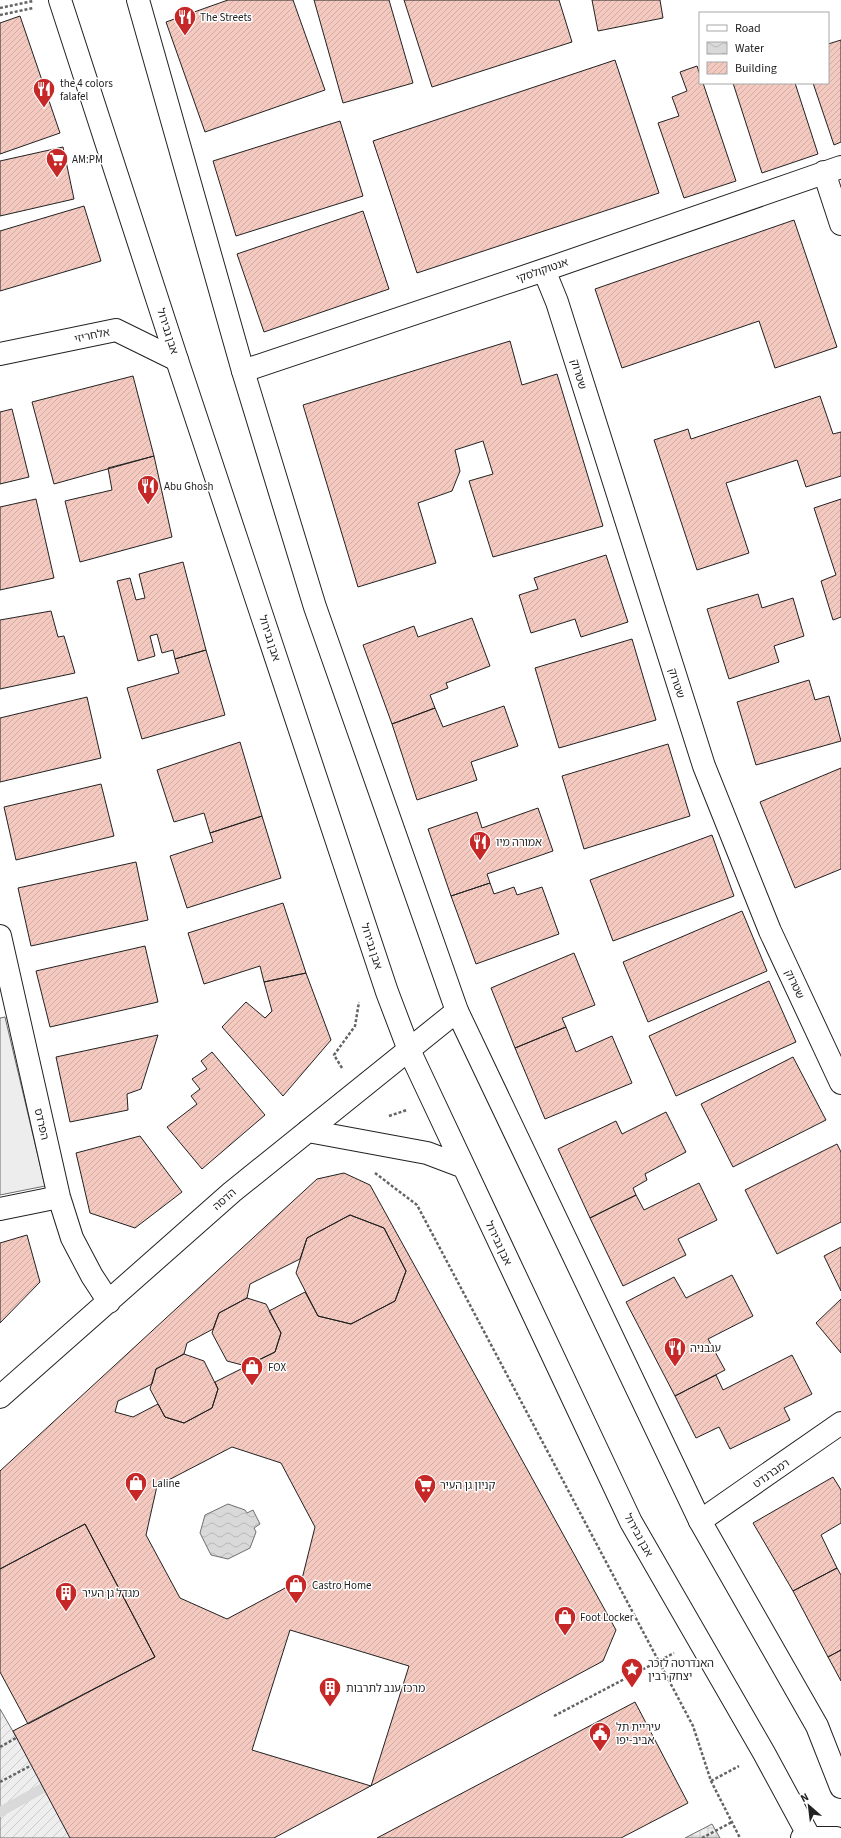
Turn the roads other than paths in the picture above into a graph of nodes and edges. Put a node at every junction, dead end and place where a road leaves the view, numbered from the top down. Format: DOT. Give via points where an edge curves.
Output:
graph roads {
  1 [pos="60,0"];
  2 [pos="138,0"];
  3 [pos="149,0"];
  4 [pos="148,30"];
  5 [pos="833,169"];
  6 [pos="841,224"];
  7 [pos="544,270"];
  8 [pos="0,354"];
  9 [pos="177,360"];
  10 [pos="243,371"];
  11 [pos="0,936"];
  12 [pos="457,1011"];
  13 [pos="409,1050"];
  14 [pos="841,1083"];
  15 [pos="308,1131"];
  16 [pos="464,1167"];
  17 [pos="59,1197"];
  18 [pos="0,1209"];
  19 [pos="109,1302"];
  20 [pos="0,1397"];
  21 [pos="841,1423"];
  22 [pos="700,1521"];
  23 [pos="841,1787"];
  24 [pos="807,1838"];
  25 [pos="836,1838"];
  1 -- 9 [label="main road, אבן גבירול"];
  2 -- 4 [label="main road"];
  3 -- 4 [label="main road"];
  4 -- 10 [label="main road"];
  5 -- 6 [label="main road"];
  5 -- 7 [label="main road, אנטוקולסקי"];
  7 -- 10 [label="main road, אנטוקולסקי"];
  7 -- 14 [label="main road, שטרוק" via="704,766 770,931"];
  8 -- 9 [label="main road, אלחריזי" via="116,330"];
  9 -- 13 [label="main road, אבן גבירול" via="387,992"];
  10 -- 12 [label="main road" via="315,607"];
  11 -- 17 [label="main road, הפרדס"];
  12 -- 13 [label="main road, הדסה"];
  12 -- 22 [label="main road"];
  13 -- 15 [label="main road, הדסה"];
  13 -- 16 [label="main road, אבן גבירול"];
  15 -- 16 [label="main road" via="427,1153"];
  15 -- 19 [label="main road, הדסה" via="232,1192"];
  16 -- 24 [label="main road, אבן גבירול" via="631,1522 764,1753"];
  17 -- 18 [label="main road"];
  17 -- 19 [label="main road, הפרדס" via="72,1238"];
  19 -- 20 [label="main road, הדסה"];
  21 -- 22 [label="main road, רמברנדט"];
  22 -- 23 [label="main road" via="817,1726"];
  24 -- 25 [label="main road"];
}
